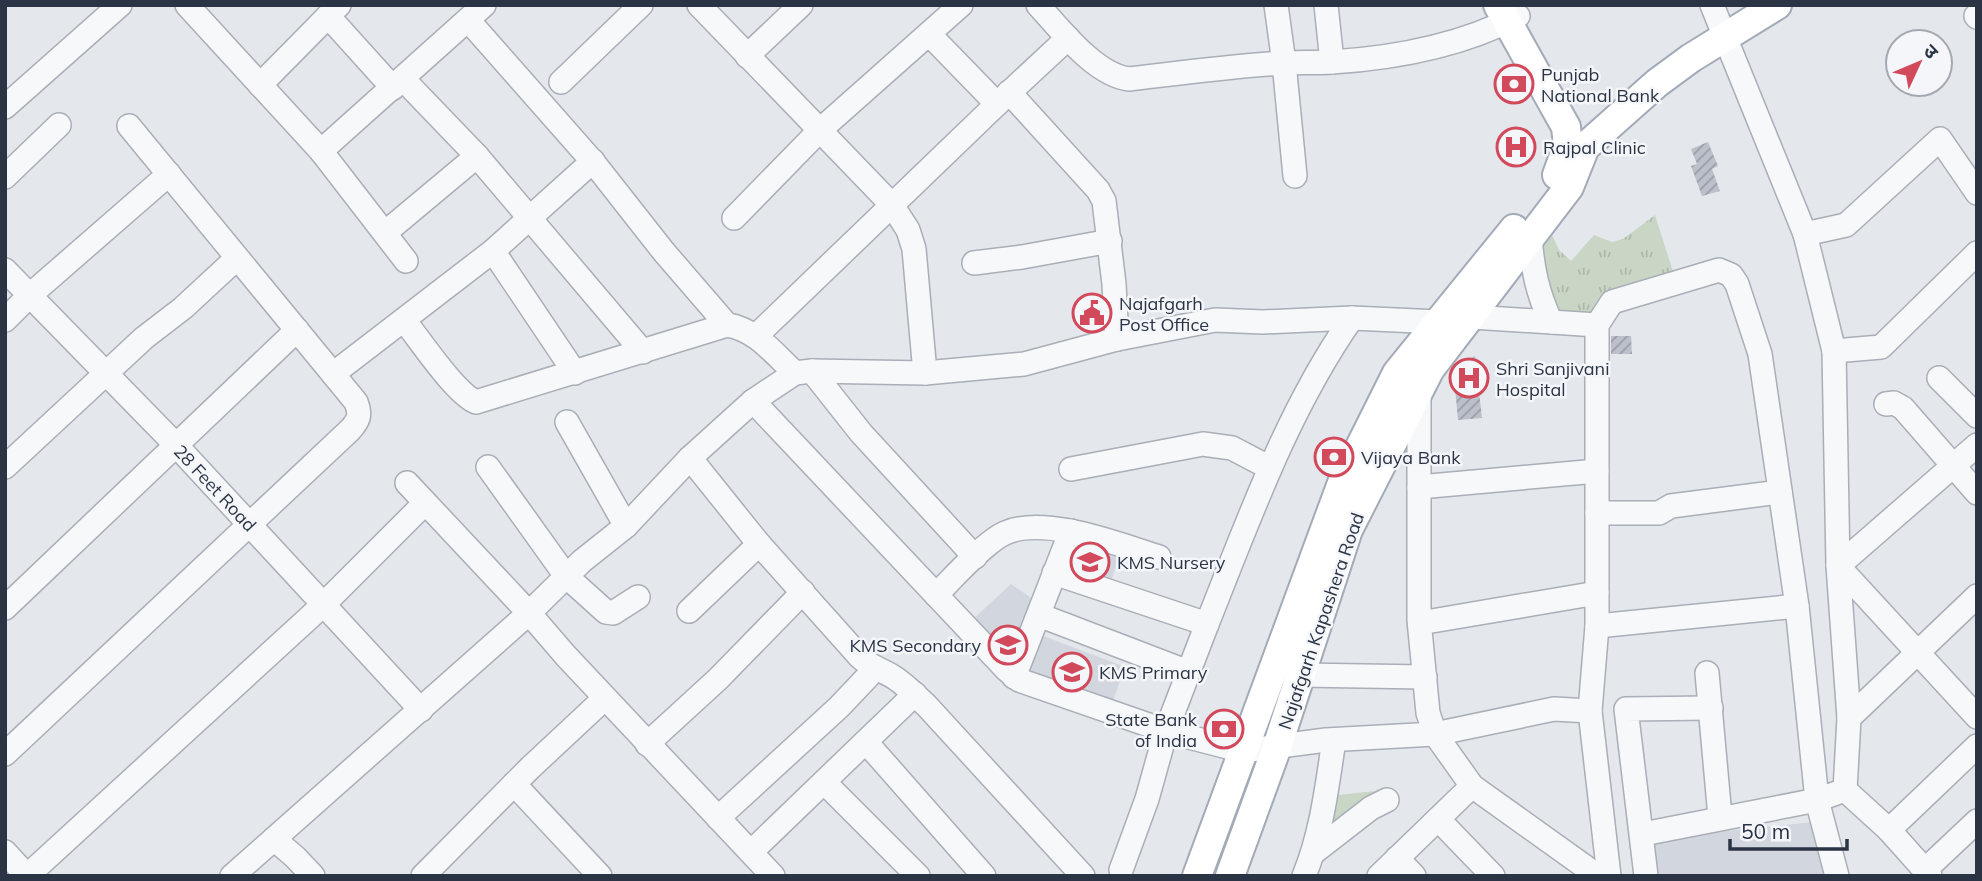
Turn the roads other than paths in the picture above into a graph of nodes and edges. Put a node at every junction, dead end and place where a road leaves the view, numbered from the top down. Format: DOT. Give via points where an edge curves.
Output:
graph roads {
  1 [pos="120,5"];
  2 [pos="187,5"];
  3 [pos="641,5"];
  4 [pos="699,5"];
  5 [pos="801,5"];
  6 [pos="961,5"];
  7 [pos="1276,5"];
  8 [pos="1326,5"];
  9 [pos="1712,5"];
  10 [pos="1777,5"];
  11 [pos="1041,6"];
  12 [pos="334,10"];
  13 [pos="1511,10"];
  14 [pos="476,13"];
  15 [pos="929,34"];
  16 [pos="1725,37"];
  17 [pos="1068,38"];
  18 [pos="747,55"];
  19 [pos="1332,62"];
  20 [pos="1284,63"];
  21 [pos="561,82"];
  22 [pos="398,84"];
  23 [pos="260,85"];
  24 [pos="1003,98"];
  25 [pos="5,107"];
  26 [pos="59,125"];
  27 [pos="129,126"];
  28 [pos="819,131"];
  29 [pos="1577,146"];
  30 [pos="321,151"];
  31 [pos="477,156"];
  32 [pos="593,161"];
  33 [pos="169,174"];
  34 [pos="1295,176"];
  35 [pos="5,177"];
  36 [pos="1977,193"];
  37 [pos="892,205"];
  38 [pos="531,218"];
  39 [pos="734,218"];
  40 [pos="386,232"];
  41 [pos="1805,234"];
  42 [pos="1530,238"];
  43 [pos="1110,241"];
  44 [pos="492,251"];
  45 [pos="1975,257"];
  46 [pos="237,258"];
  47 [pos="406,261"];
  48 [pos="974,263"];
  49 [pos="5,270"];
  50 [pos="29,296"];
  51 [pos="1472,317"];
  52 [pos="1352,318"];
  53 [pos="5,320"];
  54 [pos="404,320"];
  55 [pos="1439,322"];
  56 [pos="1551,322"];
  57 [pos="727,325"];
  58 [pos="1597,325"];
  59 [pos="297,330"];
  60 [pos="756,336"];
  61 [pos="1117,340"];
  62 [pos="1834,351"];
  63 [pos="643,352"];
  64 [pos="803,372"];
  65 [pos="575,373"];
  66 [pos="925,373"];
  67 [pos="333,374"];
  68 [pos="107,375"];
  69 [pos="1939,378"];
  70 [pos="1419,389"];
  71 [pos="753,401"];
  72 [pos="1886,404"];
  73 [pos="1977,416"];
  74 [pos="566,422"];
  75 [pos="176,445"];
  76 [pos="1977,446"];
  77 [pos="690,458"];
  78 [pos="1954,466"];
  79 [pos="5,467"];
  80 [pos="488,467"];
  81 [pos="1270,468"];
  82 [pos="1071,469"];
  83 [pos="1597,471"];
  84 [pos="407,483"];
  85 [pos="1419,487"];
  86 [pos="1780,492"];
  87 [pos="1977,493"];
  88 [pos="425,503"];
  89 [pos="1597,513"];
  90 [pos="248,524"];
  91 [pos="625,526"];
  92 [pos="1071,531"];
  93 [pos="760,544"];
  94 [pos="975,557"];
  95 [pos="1159,557"];
  96 [pos="1838,566"];
  97 [pos="1054,573"];
  98 [pos="566,576"];
  99 [pos="803,592"];
  100 [pos="1597,593"];
  101 [pos="936,594"];
  102 [pos="1977,596"];
  103 [pos="638,597"];
  104 [pos="323,606"];
  105 [pos="1797,606"];
  106 [pos="5,608"];
  107 [pos="689,611"];
  108 [pos="529,613"];
  109 [pos="1039,615"];
  110 [pos="1420,623"];
  111 [pos="1207,624"];
  112 [pos="1597,626"];
  113 [pos="1918,653"];
  114 [pos="875,669"];
  115 [pos="1188,672"];
  116 [pos="1707,673"];
  117 [pos="1300,675"];
  118 [pos="1014,677"];
  119 [pos="1425,677"];
  120 [pos="915,694"];
  121 [pos="605,698"];
  122 [pos="1711,708"];
  123 [pos="421,710"];
  124 [pos="1590,711"];
  125 [pos="1977,717"];
  126 [pos="1849,718"];
  127 [pos="1166,732"];
  128 [pos="1435,734"];
  129 [pos="1334,740"];
  130 [pos="866,742"];
  131 [pos="647,744"];
  132 [pos="1977,746"];
  133 [pos="1277,747"];
  134 [pos="1243,751"];
  135 [pos="5,754"];
  136 [pos="824,782"];
  137 [pos="514,784"];
  138 [pos="1472,786"];
  139 [pos="1846,790"];
  140 [pos="1387,800"];
  141 [pos="1817,800"];
  142 [pos="1720,817"];
  143 [pos="718,818"];
  144 [pos="1438,819"];
  145 [pos="1977,821"];
  146 [pos="1889,830"];
  147 [pos="1643,834"];
  148 [pos="274,839"];
  149 [pos="751,852"];
  150 [pos="5,853"];
  151 [pos="1313,853"];
  152 [pos="1397,858"];
  153 [pos="1121,870"];
  154 [pos="437,871"];
  155 [pos="1928,873"];
  156 [pos="27,876"];
  157 [pos="232,876"];
  158 [pos="313,876"];
  159 [pos="600,876"];
  160 [pos="774,876"];
  161 [pos="918,876"];
  162 [pos="984,876"];
  163 [pos="1083,876"];
  164 [pos="1197,876"];
  165 [pos="1230,876"];
  166 [pos="1304,876"];
  167 [pos="1379,876"];
  168 [pos="1414,876"];
  169 [pos="1493,876"];
  170 [pos="1598,876"];
  171 [pos="1609,876"];
  172 [pos="1646,876"];
  173 [pos="1837,876"];
  1 -- 25 [label="street"];
  2 -- 23 [label="street"];
  3 -- 21 [label="street"];
  4 -- 18 [label="street"];
  5 -- 18 [label="street"];
  6 -- 15 [label="street"];
  7 -- 20 [label="street"];
  8 -- 19 [label="street"];
  9 -- 16 [label="street"];
  10 -- 16 [label="main road"];
  11 -- 17 [label="street"];
  12 -- 22 [label="street"];
  12 -- 23 [label="street"];
  13 -- 19 [label="street" via="1486,31 1426,49"];
  13 -- 29 [label="main road" via="1578,115"];
  14 -- 22 [label="street"];
  14 -- 32 [label="street"];
  15 -- 24 [label="street"];
  15 -- 28 [label="street"];
  16 -- 29 [label="main road"];
  16 -- 41 [label="street"];
  17 -- 20 [label="street" via="1118,78"];
  17 -- 24 [label="street"];
  18 -- 28 [label="street"];
  19 -- 20 [label="street"];
  20 -- 34 [label="street"];
  22 -- 30 [label="street"];
  22 -- 31 [label="street"];
  23 -- 30 [label="street"];
  24 -- 37 [label="street"];
  24 -- 43 [label="street" via="1098,190"];
  26 -- 35 [label="street"];
  27 -- 33 [label="street"];
  28 -- 37 [label="street"];
  28 -- 39 [label="street"];
  29 -- 42 [label="main road, Najafgarh Kapashera Road" via="1569,187"];
  29 -- 55 [label="main road, Najafgarh Kapashera Road"];
  30 -- 40 [label="street"];
  31 -- 38 [label="street"];
  31 -- 40 [label="street"];
  32 -- 38 [label="street"];
  32 -- 57 [label="street"];
  33 -- 46 [label="street"];
  33 -- 50 [label="street"];
  36 -- 41 [label="street" via="1940,139 1846,225"];
  37 -- 60 [label="street"];
  37 -- 66 [label="street" via="914,249"];
  38 -- 44 [label="street"];
  38 -- 63 [label="street"];
  40 -- 47 [label="street"];
  41 -- 62 [label="street"];
  42 -- 51 [label="main road, Najafgarh Kapashera Road"];
  42 -- 56 [label="street" via="1532,272"];
  43 -- 48 [label="street"];
  43 -- 61 [label="street"];
  44 -- 54 [label="street"];
  44 -- 65 [label="street"];
  45 -- 62 [label="street" via="1881,347"];
  46 -- 59 [label="street"];
  46 -- 68 [label="street"];
  49 -- 50 [label="street, 28 Feet Road"];
  50 -- 53 [label="street"];
  50 -- 68 [label="street, 28 Feet Road"];
  51 -- 56 [label="street"];
  51 -- 70 [label="main road, Najafgarh Kapashera Road"];
  52 -- 55 [label="street"];
  52 -- 61 [label="street" via="1214,320"];
  52 -- 81 [label="street" via="1331,348"];
  54 -- 65 [label="street" via="468,399 476,401"];
  54 -- 67 [label="street"];
  55 -- 134 [label="main road, Najafgarh Kapashera Road" via="1397,373 1342,483"];
  56 -- 58 [label="street"];
  57 -- 60 [label="street"];
  57 -- 63 [label="street"];
  58 -- 83 [label="street"];
  58 -- 86 [label="street" via="1618,299 1719,270 1731,275 1760,354"];
  59 -- 67 [label="street"];
  59 -- 75 [label="street"];
  60 -- 64 [label="street"];
  61 -- 66 [label="street" via="1024,364"];
  62 -- 96 [label="street"];
  63 -- 65 [label="street"];
  64 -- 66 [label="street"];
  64 -- 71 [label="street"];
  64 -- 94 [label="street"];
  67 -- 90 [label="street" via="356,402 358,421"];
  68 -- 75 [label="street, 28 Feet Road"];
  68 -- 79 [label="street"];
  69 -- 73 [label="street"];
  70 -- 85 [label="street"];
  70 -- 117 [label="main road, Najafgarh Kapashera Road" via="1348,530"];
  71 -- 77 [label="street"];
  71 -- 101 [label="street"];
  72 -- 78 [label="street" via="1903,408"];
  74 -- 91 [label="street"];
  75 -- 90 [label="street, 28 Feet Road"];
  75 -- 106 [label="street"];
  76 -- 78 [label="street"];
  77 -- 91 [label="street"];
  77 -- 93 [label="street"];
  78 -- 87 [label="street"];
  78 -- 96 [label="street"];
  80 -- 98 [label="street"];
  81 -- 82 [label="street" via="1232,448 1203,444"];
  81 -- 111 [label="street"];
  83 -- 85 [label="street"];
  83 -- 89 [label="street"];
  84 -- 88 [label="street"];
  85 -- 110 [label="street"];
  86 -- 89 [label="street" via="1671,506 1659,513"];
  86 -- 105 [label="street"];
  88 -- 104 [label="street"];
  88 -- 108 [label="street"];
  89 -- 100 [label="street"];
  90 -- 104 [label="street, 28 Feet Road"];
  90 -- 135 [label="street"];
  91 -- 98 [label="street"];
  92 -- 94 [label="street" via="1014,530 1003,533"];
  92 -- 95 [label="street"];
  92 -- 97 [label="street"];
  93 -- 99 [label="street"];
  93 -- 107 [label="street"];
  94 -- 101 [label="street"];
  96 -- 113 [label="street"];
  96 -- 126 [label="street"];
  97 -- 109 [label="street"];
  97 -- 111 [label="street"];
  98 -- 103 [label="street" via="610,614"];
  98 -- 108 [label="street"];
  99 -- 114 [label="street"];
  99 -- 131 [label="street"];
  100 -- 110 [label="street"];
  100 -- 112 [label="street"];
  101 -- 118 [label="street"];
  102 -- 113 [label="street"];
  104 -- 123 [label="street, 28 Feet Road"];
  104 -- 156 [label="street"];
  105 -- 112 [label="street"];
  105 -- 141 [label="street"];
  108 -- 121 [label="street"];
  108 -- 123 [label="street"];
  109 -- 115 [label="street"];
  109 -- 118 [label="street"];
  110 -- 119 [label="street"];
  111 -- 115 [label="street"];
  112 -- 124 [label="street"];
  113 -- 125 [label="street"];
  113 -- 126 [label="street"];
  114 -- 120 [label="street"];
  114 -- 143 [label="street"];
  115 -- 127 [label="street"];
  116 -- 122 [label="street"];
  117 -- 119 [label="street"];
  117 -- 133 [label="main road, Najafgarh Kapashera Road"];
  118 -- 127 [label="street"];
  119 -- 128 [label="street"];
  120 -- 130 [label="street"];
  120 -- 163 [label="street"];
  121 -- 131 [label="street"];
  121 -- 137 [label="street"];
  122 -- 142 [label="street"];
  122 -- 147 [label="street" via="1626,709"];
  123 -- 148 [label="street"];
  124 -- 128 [label="street" via="1554,709"];
  124 -- 171 [label="street"];
  126 -- 139 [label="street"];
  127 -- 134 [label="street"];
  127 -- 153 [label="street"];
  128 -- 129 [label="street"];
  128 -- 138 [label="street"];
  129 -- 133 [label="street"];
  129 -- 151 [label="street"];
  130 -- 136 [label="street"];
  130 -- 162 [label="street"];
  131 -- 143 [label="street"];
  132 -- 146 [label="street"];
  133 -- 134 [label="street"];
  133 -- 165 [label="main road, Najafgarh Kapashera Road"];
  134 -- 164 [label="main road, Najafgarh Kapashera Road"];
  136 -- 149 [label="street"];
  136 -- 161 [label="street"];
  137 -- 154 [label="street"];
  137 -- 159 [label="street"];
  138 -- 144 [label="street"];
  138 -- 170 [label="street"];
  139 -- 141 [label="street"];
  139 -- 146 [label="street"];
  140 -- 151 [label="street"];
  141 -- 142 [label="street"];
  141 -- 173 [label="street"];
  142 -- 147 [label="street"];
  143 -- 149 [label="street"];
  144 -- 152 [label="street"];
  144 -- 169 [label="street"];
  145 -- 155 [label="street"];
  146 -- 155 [label="street"];
  147 -- 172 [label="street"];
  148 -- 157 [label="street"];
  148 -- 158 [label="street"];
  149 -- 160 [label="street"];
  150 -- 156 [label="street"];
  151 -- 166 [label="street"];
  152 -- 167 [label="street"];
  152 -- 168 [label="street"];
}
